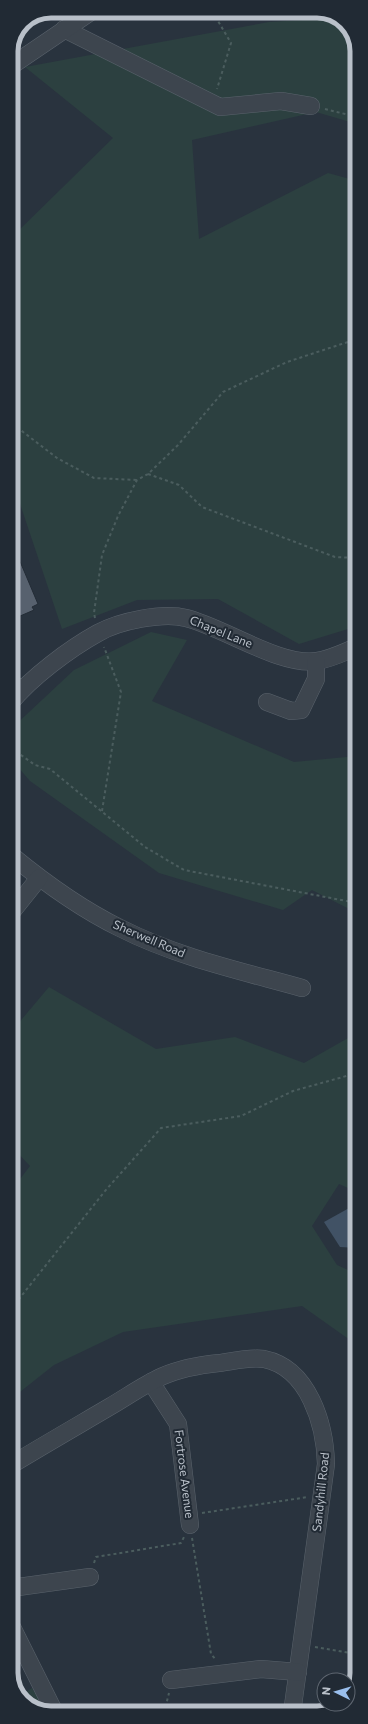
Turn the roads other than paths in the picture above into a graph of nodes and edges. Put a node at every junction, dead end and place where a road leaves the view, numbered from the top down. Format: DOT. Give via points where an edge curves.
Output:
graph roads {
  1 [pos="81,18"];
  2 [pos="64,29"];
  3 [pos="18,61"];
  4 [pos="311,106"];
  5 [pos="350,650"];
  6 [pos="316,662"];
  7 [pos="18,689"];
  8 [pos="267,702"];
  9 [pos="18,861"];
  10 [pos="39,878"];
  11 [pos="18,904"];
  12 [pos="302,988"];
  13 [pos="151,1382"];
  14 [pos="18,1461"];
  15 [pos="189,1520"];
  16 [pos="90,1577"];
  17 [pos="18,1587"];
  18 [pos="18,1639"];
  19 [pos="298,1672"];
  20 [pos="171,1680"];
  21 [pos="52,1706"];
  22 [pos="293,1706"];
  1 -- 2 [label="street"];
  2 -- 3 [label="street"];
  2 -- 4 [label="street" via="220,107 281,101"];
  5 -- 6 [label="street, Chapel Lane"];
  6 -- 7 [label="street, Chapel Lane" via="285,658 204,624 180,617 159,616 99,632"];
  6 -- 8 [label="street" via="316,679 301,710 291,711"];
  9 -- 10 [label="street, Sherwell Road"];
  10 -- 11 [label="street"];
  10 -- 12 [label="street, Sherwell Road" via="77,904 120,928 171,950"];
  13 -- 14 [label="street, Sandyhill Road"];
  13 -- 15 [label="street, Fortrose Avenue" via="178,1424"];
  13 -- 19 [label="street, Sandyhill Road" via="180,1370 264,1359 295,1374 307,1392 321,1427 326,1464"];
  16 -- 17 [label="street"];
  18 -- 21 [label="street"];
  19 -- 20 [label="street" via="261,1669"];
  19 -- 22 [label="street, Sandyhill Road"];
}
